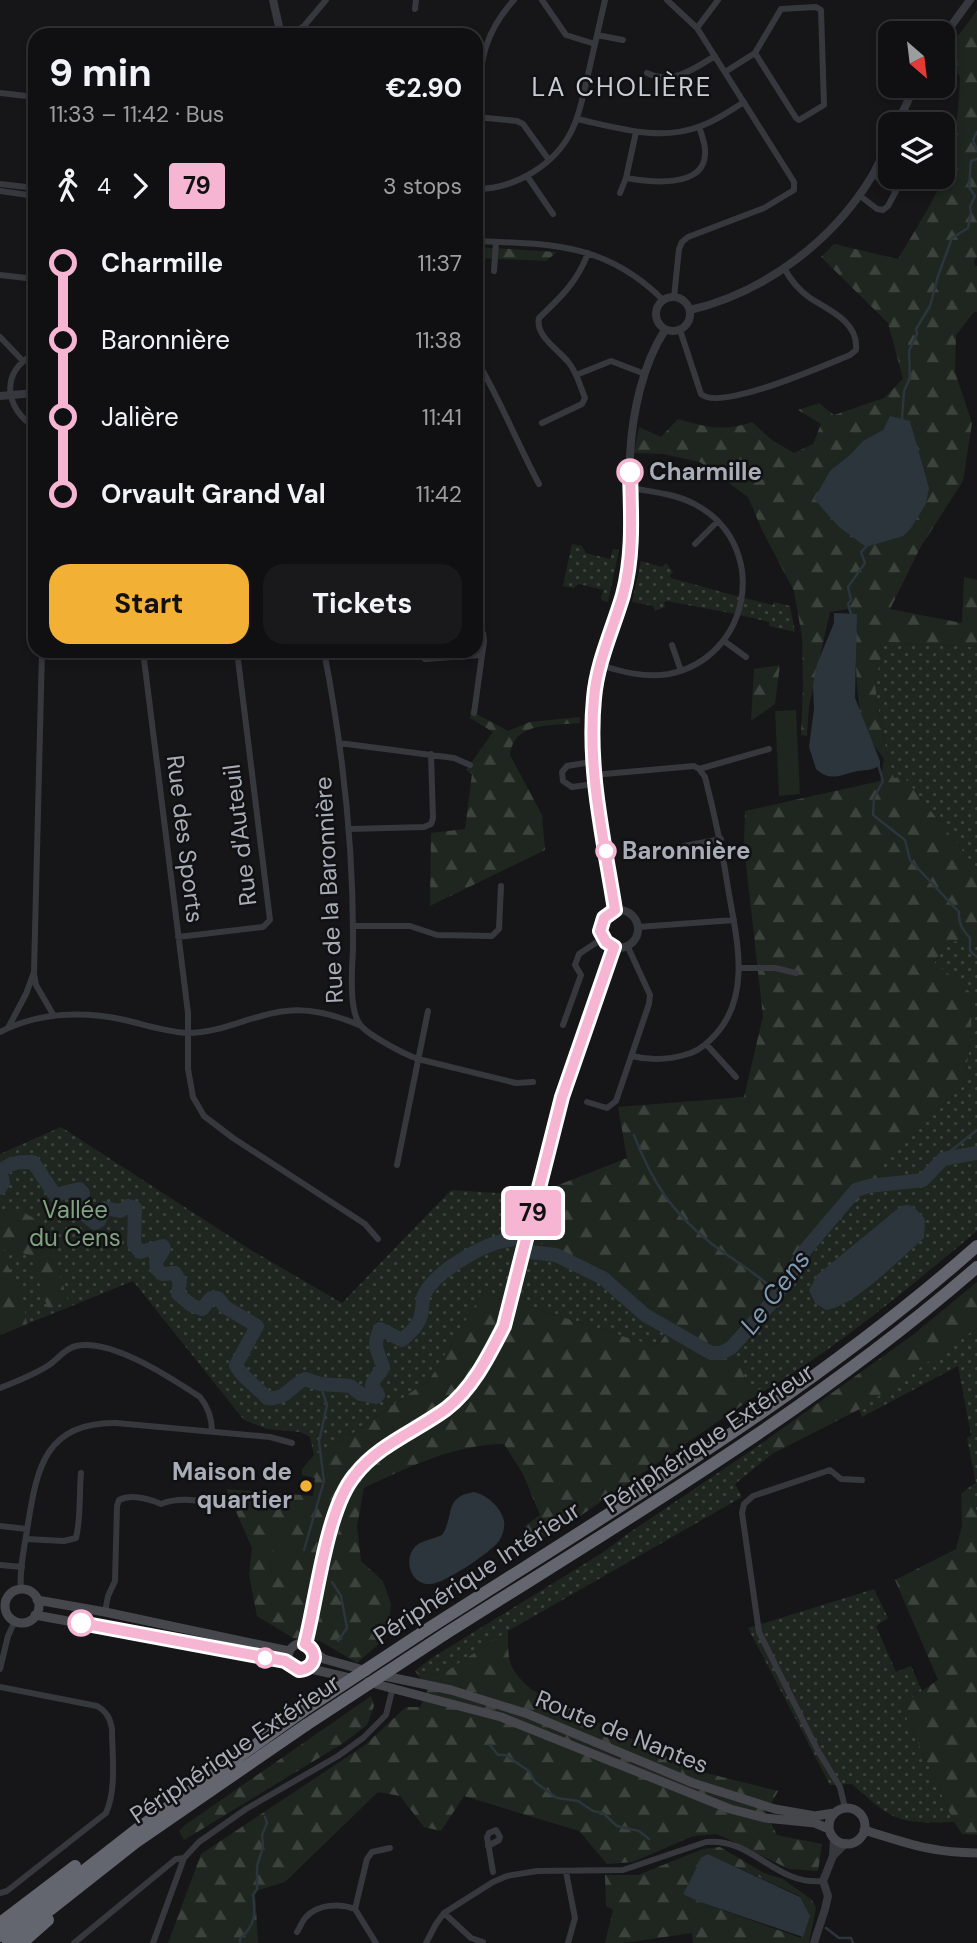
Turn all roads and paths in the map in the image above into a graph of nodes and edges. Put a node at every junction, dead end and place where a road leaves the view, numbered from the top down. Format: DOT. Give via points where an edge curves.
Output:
graph roads {
  1 [pos="273,0"];
  2 [pos="326,0"];
  3 [pos="416,0"];
  4 [pos="514,0"];
  5 [pos="542,0"];
  6 [pos="605,0"];
  7 [pos="667,0"];
  8 [pos="718,0"];
  9 [pos="970,0"];
  10 [pos="415,9"];
  11 [pos="955,21"];
  12 [pos="279,28"];
  13 [pos="301,28"];
  14 [pos="697,28"];
  15 [pos="597,35"];
  16 [pos="623,40"];
  17 [pos="595,44"];
  18 [pos="755,53"];
  19 [pos="483,55"];
  20 [pos="715,56"];
  21 [pos="725,72"];
  22 [pos="646,73"];
  23 [pos="0,93"];
  24 [pos="28,96"];
  25 [pos="744,102"];
  26 [pos="483,117"];
  27 [pos="577,119"];
  28 [pos="699,127"];
  29 [pos="636,132"];
  30 [pos="549,160"];
  31 [pos="878,164"];
  32 [pos="873,174"];
  33 [pos="527,176"];
  34 [pos="626,178"];
  35 [pos="0,184"];
  36 [pos="28,187"];
  37 [pos="483,189"];
  38 [pos="0,191"];
  39 [pos="28,194"];
  40 [pos="620,194"];
  41 [pos="859,195"];
  42 [pos="553,214"];
  43 [pos="483,241"];
  44 [pos="496,242"];
  45 [pos="588,253"];
  46 [pos="784,268"];
  47 [pos="494,271"];
  48 [pos="0,275"];
  49 [pos="28,278"];
  50 [pos="674,297"];
  51 [pos="663,300"];
  52 [pos="690,310"];
  53 [pos="665,330"];
  54 [pos="680,330"];
  55 [pos="0,337"];
  56 [pos="28,358"];
  57 [pos="23,361"];
  58 [pos="483,370"];
  59 [pos="645,374"];
  60 [pos="576,375"];
  61 [pos="28,394"];
  62 [pos="10,395"];
  63 [pos="0,396"];
  64 [pos="28,422"];
  65 [pos="542,423"];
  66 [pos="539,484"];
  67 [pos="631,488"];
  68 [pos="718,522"];
  69 [pos="695,544"];
  70 [pos="724,641"];
  71 [pos="673,645"];
  72 [pos="746,657"];
  73 [pos="42,658"];
  74 [pos="144,658"];
  75 [pos="238,658"];
  76 [pos="325,658"];
  77 [pos="439,658"];
  78 [pos="480,658"];
  79 [pos="425,659"];
  80 [pos="600,665"];
  81 [pos="681,671"];
  82 [pos="474,713"];
  83 [pos="339,743"];
  84 [pos="769,750"];
  85 [pos="431,754"];
  86 [pos="591,762"];
  87 [pos="470,765"];
  88 [pos="699,769"];
  89 [pos="594,779"];
  90 [pos="350,829"];
  91 [pos="721,839"];
  92 [pos="674,851"];
  93 [pos="501,886"];
  94 [pos="615,910"];
  95 [pos="734,920"];
  96 [pos="353,926"];
  97 [pos="638,927"];
  98 [pos="178,937"];
  99 [pos="603,938"];
  100 [pos="627,945"];
  101 [pos="614,947"];
  102 [pos="739,968"];
  103 [pos="34,972"];
  104 [pos="796,973"];
  105 [pos="428,1011"];
  106 [pos="54,1016"];
  107 [pos="359,1025"];
  108 [pos="563,1025"];
  109 [pos="9,1028"];
  110 [pos="0,1032"];
  111 [pos="189,1032"];
  112 [pos="706,1044"];
  113 [pos="632,1056"];
  114 [pos="418,1059"];
  115 [pos="736,1077"];
  116 [pos="533,1082"];
  117 [pos="587,1102"];
  118 [pos="397,1165"];
  119 [pos="378,1239"];
  120 [pos="977,1247"];
  121 [pos="977,1267"];
  122 [pos="0,1388"];
  123 [pos="212,1431"];
  124 [pos="292,1443"];
  125 [pos="81,1473"];
  126 [pos="862,1480"];
  127 [pos="211,1506"];
  128 [pos="0,1526"];
  129 [pos="27,1529"];
  130 [pos="26,1539"];
  131 [pos="0,1565"];
  132 [pos="22,1567"];
  133 [pos="21,1589"];
  134 [pos="3,1598"];
  135 [pos="37,1600"];
  136 [pos="105,1612"];
  137 [pos="35,1615"];
  138 [pos="15,1621"];
  139 [pos="309,1647"];
  140 [pos="289,1651"];
  141 [pos="289,1663"];
  142 [pos="307,1668"];
  143 [pos="0,1669"];
  144 [pos="395,1683"];
  145 [pos="0,1687"];
  146 [pos="305,1718"];
  147 [pos="845,1808"];
  148 [pos="834,1814"];
  149 [pos="864,1830"];
  150 [pos="832,1833"];
  151 [pos="121,1841"];
  152 [pos="846,1843"];
  153 [pos="488,1846"];
  154 [pos="390,1848"];
  155 [pos="977,1853"];
  156 [pos="832,1856"];
  157 [pos="184,1858"];
  158 [pos="493,1872"];
  159 [pos="566,1872"];
  160 [pos="87,1879"];
  161 [pos="823,1881"];
  162 [pos="0,1893"];
  163 [pos="355,1909"];
  164 [pos="444,1913"];
  165 [pos="0,1923"];
  166 [pos="297,1932"];
  167 [pos="0,1936"];
  168 [pos="483,1942"];
  169 [pos="8,1943"];
  170 [pos="22,1943"];
  171 [pos="74,1943"];
  172 [pos="153,1943"];
  173 [pos="376,1943"];
  174 [pos="426,1943"];
  175 [pos="568,1943"];
  176 [pos="814,1943"];
  1 -- 12 [label="street"];
  2 -- 13 [label="street"];
  3 -- 10 [label="street"];
  4 -- 19 [label="street" via="498,17"];
  5 -- 17 [label="street" via="566,35"];
  6 -- 15 [label="street"];
  7 -- 14 [label="street"];
  8 -- 14 [label="street"];
  9 -- 11 [label="street"];
  14 -- 20 [label="street"];
  15 -- 16 [label="street"];
  15 -- 17 [label="street"];
  17 -- 27 [label="street"];
  18 -- 18 [label="street" via="781,9 821,10 824,105 796,118"];
  18 -- 21 [label="street"];
  20 -- 21 [label="street"];
  20 -- 22 [label="street" via="675,77 659,79"];
  21 -- 25 [label="street"];
  23 -- 24 [label="street"];
  25 -- 28 [label="street"];
  25 -- 50 [label="street" via="794,182 794,190 764,208 682,242"];
  26 -- 30 [label="street" via="523,124"];
  27 -- 29 [label="street"];
  27 -- 30 [label="street" via="567,140"];
  28 -- 29 [label="street"];
  28 -- 34 [label="street" via="706,156 694,175 669,180"];
  29 -- 34 [label="street"];
  30 -- 33 [label="street"];
  31 -- 32 [label="street"];
  32 -- 41 [label="street"];
  32 -- 41 [label="street" via="896,191 888,206 877,209"];
  33 -- 37 [label="street"];
  33 -- 42 [label="street"];
  34 -- 40 [label="street"];
  35 -- 36 [label="street"];
  38 -- 39 [label="street"];
  41 -- 46 [label="street" via="819,240"];
  43 -- 44 [label="street"];
  44 -- 45 [label="street" via="567,246"];
  44 -- 47 [label="street"];
  45 -- 51 [label="street" via="625,270"];
  45 -- 60 [label="street" via="572,286 539,318 537,326"];
  46 -- 52 [label="street" via="737,294"];
  46 -- 54 [label="street" via="809,298 835,311 848,325 857,342 850,355 743,395 712,399 701,394"];
  48 -- 49 [label="street"];
  50 -- 51 [label="street"];
  50 -- 52 [label="street"];
  51 -- 53 [label="street" via="655,316"];
  52 -- 54 [label="street" via="689,322"];
  53 -- 54 [label="street"];
  53 -- 59 [label="street"];
  55 -- 57 [label="street"];
  56 -- 57 [label="street"];
  57 -- 62 [label="street" via="11,381"];
  58 -- 66 [label="street"];
  59 -- 60 [label="street" via="611,361"];
  59 -- 67 [label="street" via="635,410"];
  60 -- 65 [label="street" via="585,398 582,404"];
  61 -- 62 [label="street"];
  62 -- 63 [label="street"];
  62 -- 64 [label="street" via="19,416"];
  67 -- 68 [label="street" via="696,504"];
  67 -- 80 [label="street" via="630,559"];
  68 -- 69 [label="street"];
  68 -- 70 [label="street" via="737,552 743,581 737,617"];
  70 -- 72 [label="street"];
  70 -- 81 [label="street" via="705,659"];
  71 -- 81 [label="street"];
  73 -- 103 [label="street"];
  74 -- 98 [label="street, Rue des Sports"];
  75 -- 98 [label="street, Rue d'Auteuil" via="270,920 263,928"];
  76 -- 83 [label="street, Rue de la Baronnière"];
  77 -- 79 [label="street"];
  78 -- 82 [label="street"];
  80 -- 81 [label="street" via="644,675"];
  80 -- 86 [label="street"];
  83 -- 85 [label="street"];
  83 -- 90 [label="street, Rue de la Baronnière"];
  84 -- 88 [label="street"];
  85 -- 87 [label="street"];
  85 -- 90 [label="street" via="430,824"];
  86 -- 89 [label="street"];
  86 -- 89 [label="street" via="567,766 563,781 572,787"];
  88 -- 89 [label="street"];
  88 -- 91 [label="street"];
  89 -- 94 [label="street"];
  90 -- 96 [label="street, Rue de la Baronnière"];
  91 -- 92 [label="street"];
  91 -- 95 [label="street"];
  93 -- 96 [label="street" via="499,929 492,936 437,935 410,926"];
  94 -- 97 [label="street" via="631,914"];
  94 -- 99 [label="street" via="601,922"];
  95 -- 97 [label="street"];
  95 -- 102 [label="street"];
  96 -- 107 [label="street, Rue de la Baronnière" via="354,1010"];
  97 -- 100 [label="street" via="636,937"];
  98 -- 111 [label="street, Rue des Sports"];
  99 -- 101 [label="street"];
  99 -- 108 [label="street" via="579,954 575,965 582,975"];
  100 -- 101 [label="street"];
  100 -- 113 [label="street" via="650,995"];
  101 -- 139 [label="street" via="562,1097 504,1326 463,1392 379,1452 346,1488 323,1562"];
  102 -- 104 [label="street"];
  102 -- 112 [label="street" via="730,1011"];
  103 -- 106 [label="street" via="36,985"];
  103 -- 109 [label="street"];
  105 -- 114 [label="street"];
  106 -- 109 [label="street"];
  106 -- 111 [label="street" via="100,1016"];
  107 -- 111 [label="street" via="303,1010"];
  107 -- 114 [label="street, Rue de la Baronnière"];
  109 -- 110 [label="street"];
  111 -- 119 [label="street, Rue des Sports" via="193,1097 204,1116 365,1224"];
  112 -- 113 [label="street" via="671,1057"];
  112 -- 115 [label="street"];
  113 -- 117 [label="street" via="612,1105 607,1108"];
  114 -- 116 [label="street, Rue de la Baronnière" via="516,1083"];
  114 -- 118 [label="street"];
  120 -- 146 [label="highway, Périphérique Intérieur, bridge" via="763,1411 420,1634"];
  121 -- 146 [label="highway, Périphérique Extérieur, bridge" via="850,1368 660,1499"];
  122 -- 123 [label="street" via="51,1364 74,1346 92,1345 131,1358 200,1397"];
  123 -- 124 [label="street"];
  123 -- 129 [label="street" via="99,1423 66,1435 44,1458"];
  125 -- 130 [label="street" via="76,1538"];
  126 -- 147 [label="street" via="841,1479 830,1470 753,1496 742,1513 756,1622 840,1787"];
  127 -- 136 [label="street" via="184,1500 161,1504 120,1500 115,1581"];
  128 -- 129 [label="street"];
  129 -- 130 [label="street"];
  130 -- 132 [label="street"];
  131 -- 132 [label="street"];
  132 -- 133 [label="street"];
  133 -- 134 [label="main road"];
  133 -- 135 [label="main road"];
  134 -- 138 [label="main road" via="6,1613"];
  135 -- 136 [label="main road"];
  135 -- 137 [label="main road"];
  136 -- 140 [label="main road"];
  137 -- 138 [label="main road" via="25,1622"];
  137 -- 141 [label="main road"];
  138 -- 143 [label="street"];
  139 -- 140 [label="main road" via="296,1644"];
  139 -- 142 [label="main road" via="314,1659"];
  139 -- 144 [label="main road, Route de Nantes" via="330,1661"];
  140 -- 141 [label="main road"];
  141 -- 142 [label="main road"];
  142 -- 144 [label="main road, Route de Nantes"];
  144 -- 148 [label="main road, Route de Nantes" via="464,1693 528,1714 693,1783 775,1809 815,1816"];
  144 -- 150 [label="main road, Route de Nantes" via="501,1717 730,1809 816,1823"];
  144 -- 157 [label="street" via="386,1715 363,1738 246,1809"];
  145 -- 162 [label="street" via="103,1710 112,1729 112,1789 106,1813"];
  146 -- 151 [label="highway, Périphérique Intérieur"];
  146 -- 160 [label="highway, Périphérique Extérieur"];
  147 -- 148 [label="main road"];
  147 -- 149 [label="main road" via="858,1812"];
  148 -- 150 [label="main road" via="829,1824"];
  149 -- 152 [label="main road" via="859,1838"];
  149 -- 155 [label="main road" via="929,1850"];
  150 -- 152 [label="main road"];
  150 -- 156 [label="street"];
  151 -- 165 [label="highway" via="103,1846"];
  151 -- 167 [label="highway, Périphérique Intérieur"];
  152 -- 156 [label="street"];
  153 -- 158 [label="street"];
  154 -- 163 [label="street" via="372,1852 367,1859"];
  156 -- 161 [label="street"];
  157 -- 171 [label="street" via="170,1863"];
  157 -- 172 [label="street"];
  159 -- 161 [label="street" via="623,1870 720,1840 736,1844 789,1877"];
  159 -- 164 [label="street" via="507,1876"];
  159 -- 175 [label="street" via="575,1918"];
  160 -- 169 [label="highway, Périphérique Extérieur"];
  160 -- 170 [label="highway" via="83,1891"];
  161 -- 176 [label="street" via="828,1896"];
  163 -- 166 [label="street" via="322,1907 306,1917"];
  163 -- 173 [label="street"];
  164 -- 168 [label="street" via="471,1938"];
  164 -- 174 [label="street"];
}
